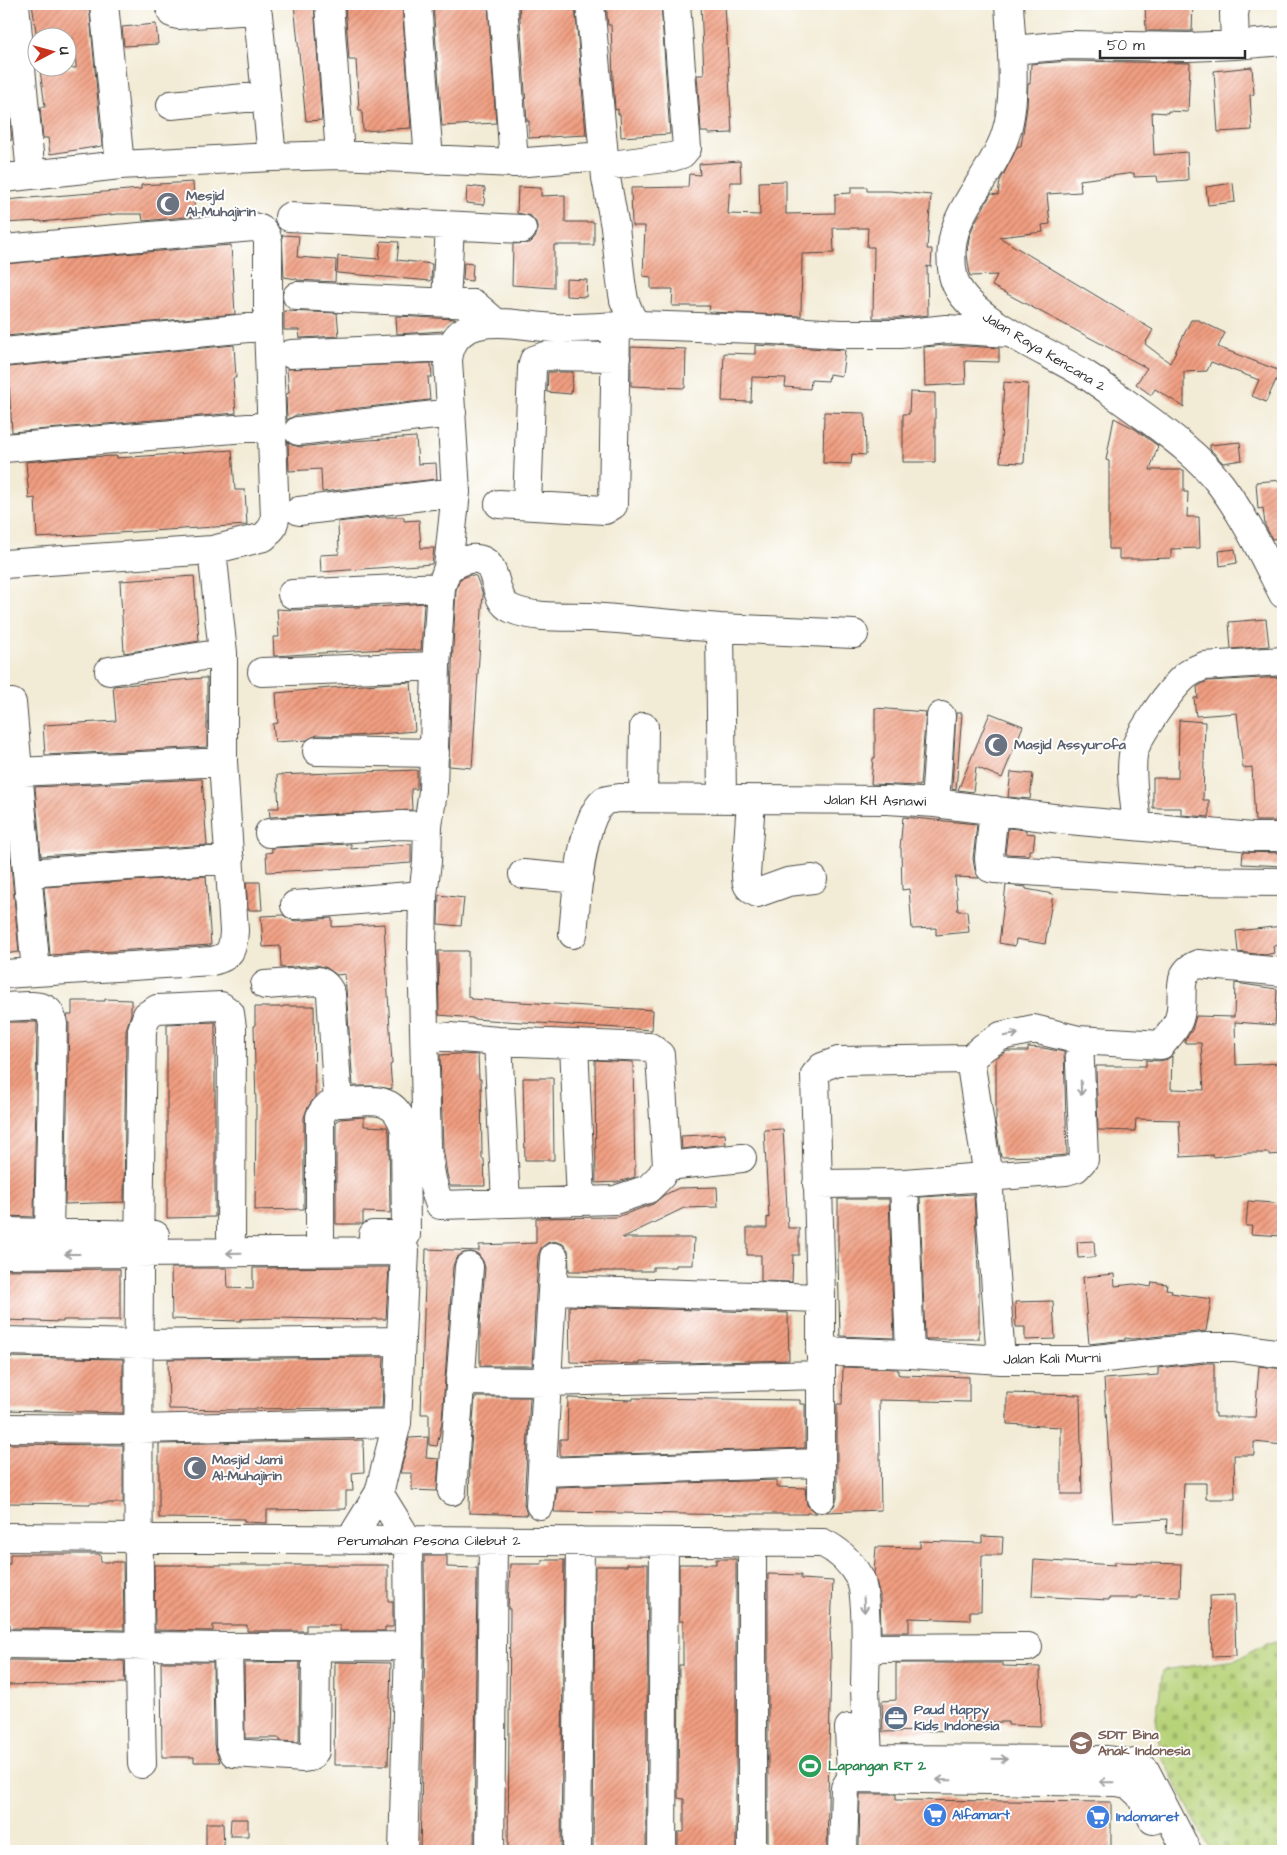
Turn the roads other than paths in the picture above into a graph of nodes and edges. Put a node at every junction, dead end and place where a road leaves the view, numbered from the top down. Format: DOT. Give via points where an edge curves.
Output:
graph roads {
  1 [pos="15,4"];
  2 [pos="104,4"];
  3 [pos="169,4"];
  4 [pos="329,4"];
  5 [pos="417,4"];
  6 [pos="503,4"];
  7 [pos="590,4"];
  8 [pos="676,4"];
  9 [pos="1009,4"];
  10 [pos="1236,4"];
  11 [pos="1283,41"];
  12 [pos="1235,45"];
  13 [pos="1012,50"];
  14 [pos="266,96"];
  15 [pos="170,106"];
  16 [pos="340,155"];
  17 [pos="272,157"];
  18 [pos="429,160"];
  19 [pos="604,161"];
  20 [pos="514,163"];
  21 [pos="120,166"];
  22 [pos="31,174"];
  23 [pos="4,178"];
  24 [pos="289,217"];
  25 [pos="450,226"];
  26 [pos="522,229"];
  27 [pos="4,249"];
  28 [pos="297,296"];
  29 [pos="446,302"];
  30 [pos="495,322"];
  31 [pos="268,326"];
  32 [pos="627,326"];
  33 [pos="1013,334"];
  34 [pos="450,347"];
  35 [pos="4,352"];
  36 [pos="291,354"];
  37 [pos="616,357"];
  38 [pos="452,413"];
  39 [pos="271,426"];
  40 [pos="298,432"];
  41 [pos="4,448"];
  42 [pos="456,492"];
  43 [pos="499,504"];
  44 [pos="527,505"];
  45 [pos="299,511"];
  46 [pos="212,550"];
  47 [pos="4,558"];
  48 [pos="445,577"];
  49 [pos="292,594"];
  50 [pos="1283,594"];
  51 [pos="720,628"];
  52 [pos="854,634"];
  53 [pos="222,653"];
  54 [pos="1283,661"];
  55 [pos="436,666"];
  56 [pos="109,671"];
  57 [pos="262,672"];
  58 [pos="12,703"];
  59 [pos="941,716"];
  60 [pos="644,727"];
  61 [pos="318,751"];
  62 [pos="435,753"];
  63 [pos="223,762"];
  64 [pos="18,772"];
  65 [pos="642,798"];
  66 [pos="722,800"];
  67 [pos="752,800"];
  68 [pos="935,803"];
  69 [pos="994,810"];
  70 [pos="1137,825"];
  71 [pos="428,826"];
  72 [pos="268,833"];
  73 [pos="1283,837"];
  74 [pos="230,860"];
  75 [pos="27,872"];
  76 [pos="523,874"];
  77 [pos="579,878"];
  78 [pos="814,879"];
  79 [pos="1283,882"];
  80 [pos="423,894"];
  81 [pos="295,905"];
  82 [pos="573,934"];
  83 [pos="36,972"];
  84 [pos="1283,972"];
  85 [pos="4,974"];
  86 [pos="264,985"];
  87 [pos="4,1007"];
  88 [pos="424,1035"];
  89 [pos="1079,1040"];
  90 [pos="498,1041"];
  91 [pos="574,1045"];
  92 [pos="970,1059"];
  93 [pos="338,1103"];
  94 [pos="742,1158"];
  95 [pos="667,1166"];
  96 [pos="988,1177"];
  97 [pos="904,1183"];
  98 [pos="817,1184"];
  99 [pos="580,1200"];
  100 [pos="506,1203"];
  101 [pos="4,1232"];
  102 [pos="49,1234"];
  103 [pos="231,1235"];
  104 [pos="320,1236"];
  105 [pos="138,1244"];
  106 [pos="4,1254"];
  107 [pos="554,1257"];
  108 [pos="468,1267"];
  109 [pos="553,1290"];
  110 [pos="820,1298"];
  111 [pos="4,1341"];
  112 [pos="401,1341"];
  113 [pos="138,1344"];
  114 [pos="910,1354"];
  115 [pos="1283,1354"];
  116 [pos="1000,1360"];
  117 [pos="820,1363"];
  118 [pos="460,1381"];
  119 [pos="547,1382"];
  120 [pos="397,1423"];
  121 [pos="4,1428"];
  122 [pos="138,1429"];
  123 [pos="820,1463"];
  124 [pos="542,1472"];
  125 [pos="452,1491"];
  126 [pos="379,1493"];
  127 [pos="821,1498"];
  128 [pos="540,1505"];
  129 [pos="4,1537"];
  130 [pos="138,1539"];
  131 [pos="350,1540"];
  132 [pos="408,1540"];
  133 [pos="493,1541"];
  134 [pos="580,1542"];
  135 [pos="664,1542"];
  136 [pos="752,1542"];
  137 [pos="847,1561"];
  138 [pos="4,1644"];
  139 [pos="139,1645"];
  140 [pos="409,1646"];
  141 [pos="228,1647"];
  142 [pos="1028,1647"];
  143 [pos="316,1648"];
  144 [pos="866,1648"];
  145 [pos="142,1764"];
  146 [pos="860,1768"];
  147 [pos="1038,1770"];
  148 [pos="403,1851"];
  149 [pos="490,1851"];
  150 [pos="577,1851"];
  151 [pos="662,1851"];
  152 [pos="752,1851"];
  153 [pos="842,1851"];
  154 [pos="1170,1851"];
  155 [pos="1187,1851"];
  1 -- 22 [label="street"];
  2 -- 21 [label="street"];
  3 -- 14 [label="street" via="172,13 178,16 255,10"];
  4 -- 16 [label="street"];
  5 -- 18 [label="street"];
  6 -- 20 [label="street"];
  7 -- 19 [label="street"];
  8 -- 19 [label="street" via="686,148 682,154 672,157"];
  9 -- 13 [label="street, Jalan Raya Kencana 2"];
  10 -- 12 [label="street"];
  11 -- 12 [label="street"];
  12 -- 13 [label="street" via="1069,45"];
  13 -- 33 [label="street, Jalan Raya Kencana 2" via="1012,95 1006,135 964,206 951,243 953,276 965,300"];
  14 -- 15 [label="street"];
  14 -- 17 [label="street"];
  16 -- 17 [label="street"];
  16 -- 18 [label="street"];
  17 -- 21 [label="street"];
  18 -- 20 [label="street"];
  19 -- 20 [label="street"];
  19 -- 32 [label="street" via="624,300 631,317"];
  21 -- 22 [label="street"];
  22 -- 23 [label="street"];
  24 -- 25 [label="street"];
  25 -- 26 [label="street"];
  25 -- 29 [label="street"];
  27 -- 31 [label="street" via="261,228 268,242"];
  28 -- 29 [label="street"];
  29 -- 30 [label="street" via="474,304"];
  30 -- 32 [label="street" via="554,328"];
  30 -- 34 [label="street" via="467,330"];
  31 -- 35 [label="street"];
  31 -- 39 [label="street"];
  32 -- 33 [label="street" via="840,334 900,334 946,329"];
  32 -- 37 [label="street"];
  33 -- 50 [label="street, Jalan Raya Kencana 2" via="1086,374 1173,437 1198,460 1220,483 1242,514"];
  34 -- 36 [label="street"];
  34 -- 38 [label="street"];
  37 -- 44 [label="street" via="545,356 534,360"];
  37 -- 44 [label="street" via="613,505 605,510"];
  38 -- 40 [label="street"];
  38 -- 42 [label="street"];
  39 -- 41 [label="street"];
  39 -- 46 [label="street" via="275,519 272,528 264,537"];
  42 -- 45 [label="street"];
  42 -- 48 [label="street"];
  43 -- 44 [label="street"];
  46 -- 47 [label="street"];
  46 -- 53 [label="street"];
  48 -- 49 [label="street"];
  48 -- 51 [label="street" via="469,559 485,562 491,568 498,597 505,606 528,614"];
  48 -- 55 [label="street"];
  51 -- 52 [label="street"];
  51 -- 66 [label="street"];
  53 -- 56 [label="street"];
  53 -- 63 [label="street"];
  54 -- 70 [label="street" via="1213,664 1192,670 1182,679 1138,739 1133,755"];
  55 -- 57 [label="street"];
  55 -- 62 [label="street"];
  58 -- 64 [label="street"];
  59 -- 68 [label="street"];
  60 -- 65 [label="street"];
  61 -- 62 [label="street"];
  62 -- 71 [label="street"];
  63 -- 64 [label="street"];
  63 -- 74 [label="street"];
  64 -- 75 [label="street"];
  65 -- 66 [label="street, Jalan KH Asnawi"];
  65 -- 77 [label="street, Jalan KH Asnawi" via="606,800 598,808 585,839"];
  66 -- 67 [label="street, Jalan KH Asnawi"];
  67 -- 68 [label="street, Jalan KH Asnawi"];
  67 -- 78 [label="street" via="746,875 749,889 757,893 788,882"];
  68 -- 69 [label="street, Jalan KH Asnawi"];
  69 -- 70 [label="street, Jalan KH Asnawi"];
  69 -- 79 [label="street" via="989,858 990,868 994,869 1182,881"];
  70 -- 73 [label="street, Jalan KH Asnawi" via="1252,837"];
  71 -- 72 [label="street"];
  71 -- 80 [label="street"];
  74 -- 75 [label="street"];
  74 -- 83 [label="street" via="233,945 222,959"];
  75 -- 83 [label="street"];
  76 -- 77 [label="street"];
  77 -- 82 [label="street, Jalan KH Asnawi"];
  80 -- 81 [label="street"];
  80 -- 88 [label="street"];
  83 -- 85 [label="street"];
  84 -- 89 [label="street" via="1198,964 1183,976 1180,1015 1176,1026 1161,1045"];
  86 -- 93 [label="street" via="318,981 332,994"];
  87 -- 102 [label="street" via="40,1006 48,1010 53,1024"];
  88 -- 90 [label="street"];
  88 -- 100 [label="street" via="428,1168 440,1205"];
  92 -- 89 [label="street, one-way" via="1001,1036 1034,1030"];
  89 -- 96 [label="street, one-way" via="1084,1159 1076,1168 1066,1171"];
  90 -- 91 [label="street"];
  90 -- 100 [label="street"];
  91 -- 95 [label="street" via="650,1047 660,1055"];
  91 -- 99 [label="street"];
  92 -- 96 [label="street"];
  92 -- 98 [label="street" via="838,1061 822,1067 816,1075"];
  93 -- 104 [label="street" via="324,1109 320,1118"];
  93 -- 104 [label="street" via="382,1102 397,1110 405,1130 406,1235"];
  94 -- 95 [label="street"];
  95 -- 99 [label="street" via="648,1188 615,1200"];
  96 -- 97 [label="street"];
  96 -- 116 [label="street"];
  97 -- 98 [label="street"];
  97 -- 114 [label="street"];
  98 -- 110 [label="street"];
  99 -- 100 [label="street"];
  101 -- 102 [label="street"];
  102 -- 105 [label="street"];
  103 -- 104 [label="street"];
  103 -- 105 [label="street"];
  103 -- 105 [label="street" via="230,1013 221,1006 157,1009 144,1020 142,1030"];
  105 -- 106 [label="street, one-way"];
  112 -- 105 [label="street, one-way" via="405,1251"];
  105 -- 113 [label="street"];
  107 -- 109 [label="street"];
  108 -- 118 [label="street"];
  109 -- 110 [label="street"];
  109 -- 119 [label="street"];
  110 -- 117 [label="street"];
  111 -- 113 [label="street"];
  112 -- 113 [label="street"];
  112 -- 120 [label="street"];
  113 -- 122 [label="street"];
  114 -- 116 [label="street, Jalan Kali Murni"];
  114 -- 117 [label="street, Jalan Kali Murni"];
  115 -- 116 [label="street, Jalan Kali Murni" via="1234,1347 1206,1347 1087,1360"];
  117 -- 119 [label="street, Jalan Kali Murni"];
  117 -- 123 [label="street"];
  118 -- 119 [label="street, Jalan Kali Murni"];
  118 -- 125 [label="street"];
  119 -- 124 [label="street"];
  120 -- 122 [label="street"];
  120 -- 126 [label="street"];
  121 -- 122 [label="street"];
  122 -- 130 [label="street"];
  123 -- 124 [label="street"];
  123 -- 127 [label="street"];
  124 -- 128 [label="street"];
  126 -- 131 [label="street"];
  126 -- 132 [label="street"];
  129 -- 130 [label="street, Perumahan Pesona Cilebut 2"];
  130 -- 131 [label="street, Perumahan Pesona Cilebut 2"];
  130 -- 139 [label="street"];
  131 -- 132 [label="street, Perumahan Pesona Cilebut 2"];
  132 -- 133 [label="street, Perumahan Pesona Cilebut 2"];
  132 -- 140 [label="street"];
  133 -- 134 [label="street, Perumahan Pesona Cilebut 2"];
  133 -- 149 [label="street"];
  134 -- 135 [label="street, Perumahan Pesona Cilebut 2"];
  134 -- 150 [label="street"];
  135 -- 136 [label="street, Perumahan Pesona Cilebut 2"];
  135 -- 151 [label="street"];
  136 -- 137 [label="street, Perumahan Pesona Cilebut 2" via="824,1543"];
  136 -- 152 [label="street"];
  137 -- 144 [label="street, Perumahan Pesona Cilebut 2, one-way" via="860,1579"];
  137 -- 146 [label="street" via="845,1580"];
  138 -- 139 [label="street"];
  139 -- 141 [label="street"];
  139 -- 145 [label="street"];
  140 -- 143 [label="street"];
  140 -- 148 [label="street"];
  141 -- 143 [label="street"];
  141 -- 143 [label="street" via="230,1745 234,1753 303,1758 315,1752"];
  142 -- 144 [label="street"];
  144 -- 146 [label="street, Perumahan Pesona Cilebut 2"];
  146 -- 147 [label="street"];
  146 -- 153 [label="street" via="845,1788"];
  154 -- 147 [label="street, one-way" via="1140,1795 1128,1784"];
  147 -- 155 [label="street" via="1105,1760 1137,1764 1145,1770"];
}
